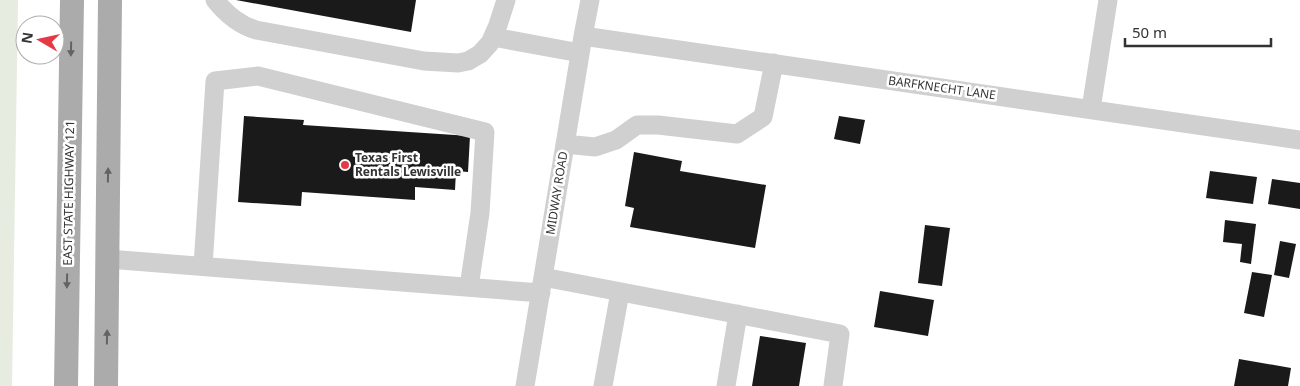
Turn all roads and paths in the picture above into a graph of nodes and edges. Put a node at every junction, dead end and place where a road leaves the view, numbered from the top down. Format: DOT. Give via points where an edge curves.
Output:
graph roads {
  1 [pos="72,0"];
  2 [pos="110,0"];
  3 [pos="215,0"];
  4 [pos="506,0"];
  5 [pos="590,0"];
  6 [pos="1108,0"];
  7 [pos="493,37"];
  8 [pos="582,44"];
  9 [pos="774,64"];
  10 [pos="1091,110"];
  11 [pos="1300,140"];
  12 [pos="565,144"];
  13 [pos="108,259"];
  14 [pos="203,266"];
  15 [pos="542,285"];
  16 [pos="469,287"];
  17 [pos="620,292"];
  18 [pos="738,314"];
  19 [pos="66,386"];
  20 [pos="106,386"];
  21 [pos="525,386"];
  22 [pos="603,386"];
  23 [pos="726,386"];
  24 [pos="833,386"];
  1 -- 19 [label="main road, EAST STATE HIGHWAY 121, one-way"];
  13 -- 2 [label="main road, one-way"];
  3 -- 7 [label="street" via="245,27 424,61 468,61 480,54"];
  4 -- 7 [label="street"];
  5 -- 8 [label="street, MIDWAY ROAD"];
  6 -- 10 [label="street"];
  7 -- 8 [label="street, BARFKNECHT LANE"];
  8 -- 9 [label="street, BARFKNECHT LANE"];
  8 -- 12 [label="street, MIDWAY ROAD"];
  9 -- 10 [label="street, BARFKNECHT LANE"];
  9 -- 12 [label="street" via="763,117 737,134 637,125 616,140 595,148"];
  10 -- 11 [label="street, BARFKNECHT LANE"];
  12 -- 15 [label="street, MIDWAY ROAD"];
  13 -- 14 [label="street"];
  20 -- 13 [label="main road, one-way"];
  14 -- 16 [label="street"];
  14 -- 16 [label="street" via="216,81 258,76 485,132 480,212"];
  15 -- 16 [label="street"];
  15 -- 17 [label="street"];
  15 -- 21 [label="street, MIDWAY ROAD"];
  17 -- 18 [label="street"];
  17 -- 22 [label="street"];
  18 -- 23 [label="street"];
  18 -- 24 [label="street" via="840,334"];
}
